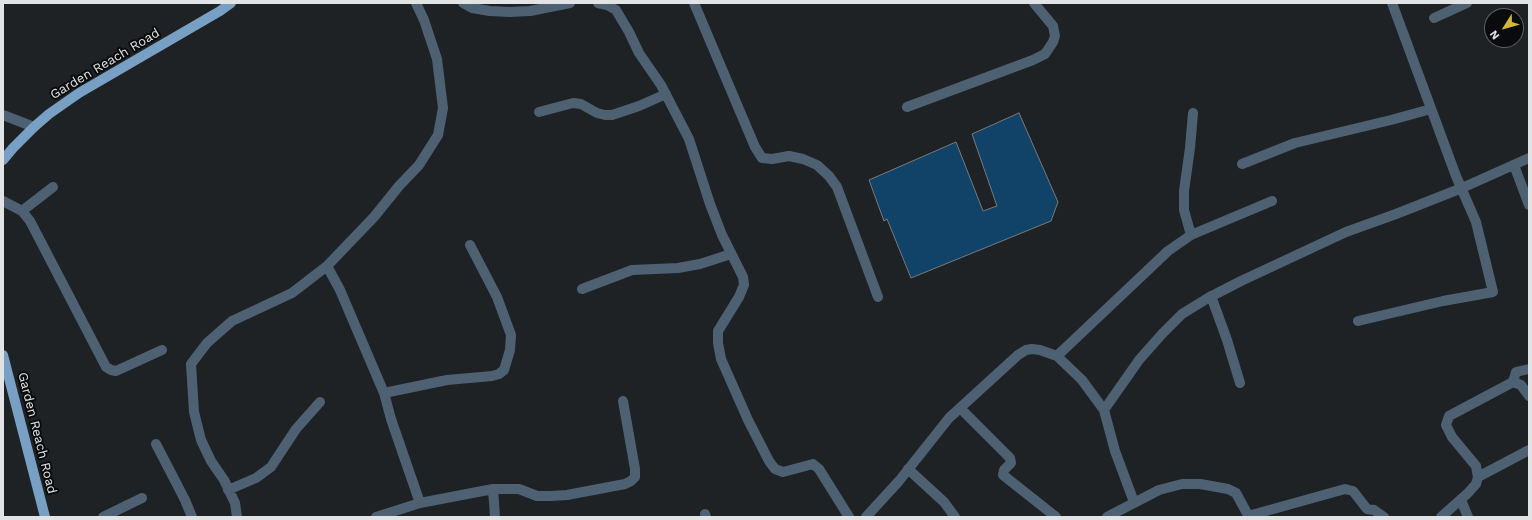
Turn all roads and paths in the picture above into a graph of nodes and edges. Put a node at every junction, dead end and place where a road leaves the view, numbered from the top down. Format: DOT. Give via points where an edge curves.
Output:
graph roads {
  1 [pos="231,3"];
  2 [pos="416,3"];
  3 [pos="463,3"];
  4 [pos="570,3"];
  5 [pos="598,3"];
  6 [pos="694,3"];
  7 [pos="1034,3"];
  8 [pos="1392,3"];
  9 [pos="1467,3"];
  10 [pos="1434,18"];
  11 [pos="666,94"];
  12 [pos="907,107"];
  13 [pos="1431,109"];
  14 [pos="539,112"];
  15 [pos="1193,113"];
  16 [pos="3,115"];
  17 [pos="34,127"];
  18 [pos="1529,158"];
  19 [pos="3,160"];
  20 [pos="1242,164"];
  21 [pos="1514,165"];
  22 [pos="53,187"];
  23 [pos="1462,188"];
  24 [pos="3,201"];
  25 [pos="1272,201"];
  26 [pos="1529,205"];
  27 [pos="22,211"];
  28 [pos="1191,235"];
  29 [pos="470,245"];
  30 [pos="731,254"];
  31 [pos="327,266"];
  32 [pos="582,290"];
  33 [pos="1211,296"];
  34 [pos="878,297"];
  35 [pos="1358,321"];
  36 [pos="162,350"];
  37 [pos="3,355"];
  38 [pos="1057,356"];
  39 [pos="1529,369"];
  40 [pos="1513,382"];
  41 [pos="1240,383"];
  42 [pos="384,392"];
  43 [pos="1529,396"];
  44 [pos="623,400"];
  45 [pos="320,402"];
  46 [pos="960,408"];
  47 [pos="1104,410"];
  48 [pos="156,444"];
  49 [pos="1529,450"];
  50 [pos="908,469"];
  51 [pos="1478,477"];
  52 [pos="493,489"];
  53 [pos="228,490"];
  54 [pos="142,498"];
  55 [pos="1461,500"];
  56 [pos="1134,502"];
  57 [pos="420,503"];
  58 [pos="405,513"];
  59 [pos="1266,514"];
  60 [pos="1249,516"];
  61 [pos="45,517"];
  62 [pos="103,517"];
  63 [pos="192,517"];
  64 [pos="237,517"];
  65 [pos="376,517"];
  66 [pos="495,517"];
  67 [pos="849,517"];
  68 [pos="866,517"];
  69 [pos="955,517"];
  70 [pos="1056,517"];
  71 [pos="1107,517"];
  72 [pos="1384,517"];
  73 [pos="1441,517"];
  74 [pos="1468,517"];
  1 -- 17 [label="main road, Garden Reach Road" via="79,93"];
  2 -- 31 [label="street" via="437,59 442,108 438,135 419,164 374,217"];
  3 -- 4 [label="street" via="472,8 510,12"];
  5 -- 11 [label="street" via="616,10 639,53"];
  6 -- 34 [label="street" via="755,147 762,158 804,158 829,176 837,187"];
  7 -- 12 [label="street" via="1053,26 1053,42 1045,54"];
  8 -- 13 [label="street"];
  9 -- 10 [label="street"];
  11 -- 14 [label="street" via="639,106 605,116 581,104 573,103"];
  11 -- 30 [label="street" via="689,139 710,204"];
  13 -- 20 [label="street" via="1295,143"];
  13 -- 23 [label="street"];
  15 -- 28 [label="street" via="1184,191 1184,210"];
  16 -- 17 [label="street"];
  17 -- 19 [label="main road, Garden Reach Road"];
  18 -- 21 [label="street"];
  21 -- 23 [label="street"];
  21 -- 26 [label="street"];
  22 -- 27 [label="street"];
  23 -- 33 [label="street" via="1346,232"];
  23 -- 35 [label="street" via="1476,222 1493,292"];
  24 -- 27 [label="street"];
  25 -- 28 [label="street"];
  27 -- 36 [label="street" via="30,221 106,367 116,371"];
  28 -- 38 [label="street" via="1168,251"];
  29 -- 42 [label="street" via="497,297 511,334 510,350 504,370 492,376 447,380"];
  30 -- 32 [label="street" via="678,268 632,270"];
  30 -- 67 [label="street" via="743,277 744,285 739,298 718,331 718,343 721,359 732,385 772,466 783,472 813,464 819,468"];
  31 -- 42 [label="street"];
  31 -- 53 [label="street" via="292,293 232,321 207,343 191,364 194,412 201,440"];
  33 -- 41 [label="street"];
  33 -- 47 [label="street" via="1182,314 1162,334 1139,360"];
  37 -- 61 [label="main road, Garden Reach Road"];
  38 -- 46 [label="street" via="1040,350 1026,350"];
  38 -- 47 [label="street" via="1082,380"];
  39 -- 40 [label="street" via="1516,372"];
  40 -- 43 [label="street" via="1521,385"];
  40 -- 51 [label="street" via="1449,416 1446,425 1452,437 1476,466"];
  42 -- 57 [label="street"];
  44 -- 52 [label="street" via="635,468 635,476 631,481 551,496 537,496 519,489"];
  45 -- 53 [label="street" via="296,429 271,467 256,478"];
  46 -- 50 [label="street"];
  46 -- 70 [label="street" via="1010,458 1011,463 1003,475"];
  47 -- 56 [label="street" via="1115,451"];
  48 -- 63 [label="street"];
  49 -- 51 [label="street"];
  50 -- 68 [label="street"];
  50 -- 69 [label="street" via="944,502"];
  51 -- 55 [label="street" via="1476,484"];
  52 -- 57 [label="street"];
  52 -- 66 [label="street"];
  53 -- 64 [label="street" via="235,503"];
  54 -- 62 [label="street"];
  55 -- 73 [label="street"];
  55 -- 74 [label="street"];
  56 -- 60 [label="street" via="1159,490 1182,484 1200,484 1228,489 1236,494"];
  56 -- 71 [label="street"];
  57 -- 58 [label="street"];
  58 -- 65 [label="street"];
  59 -- 60 [label="street"];
  59 -- 72 [label="street" via="1345,489 1353,491 1367,509 1374,510"];
}
